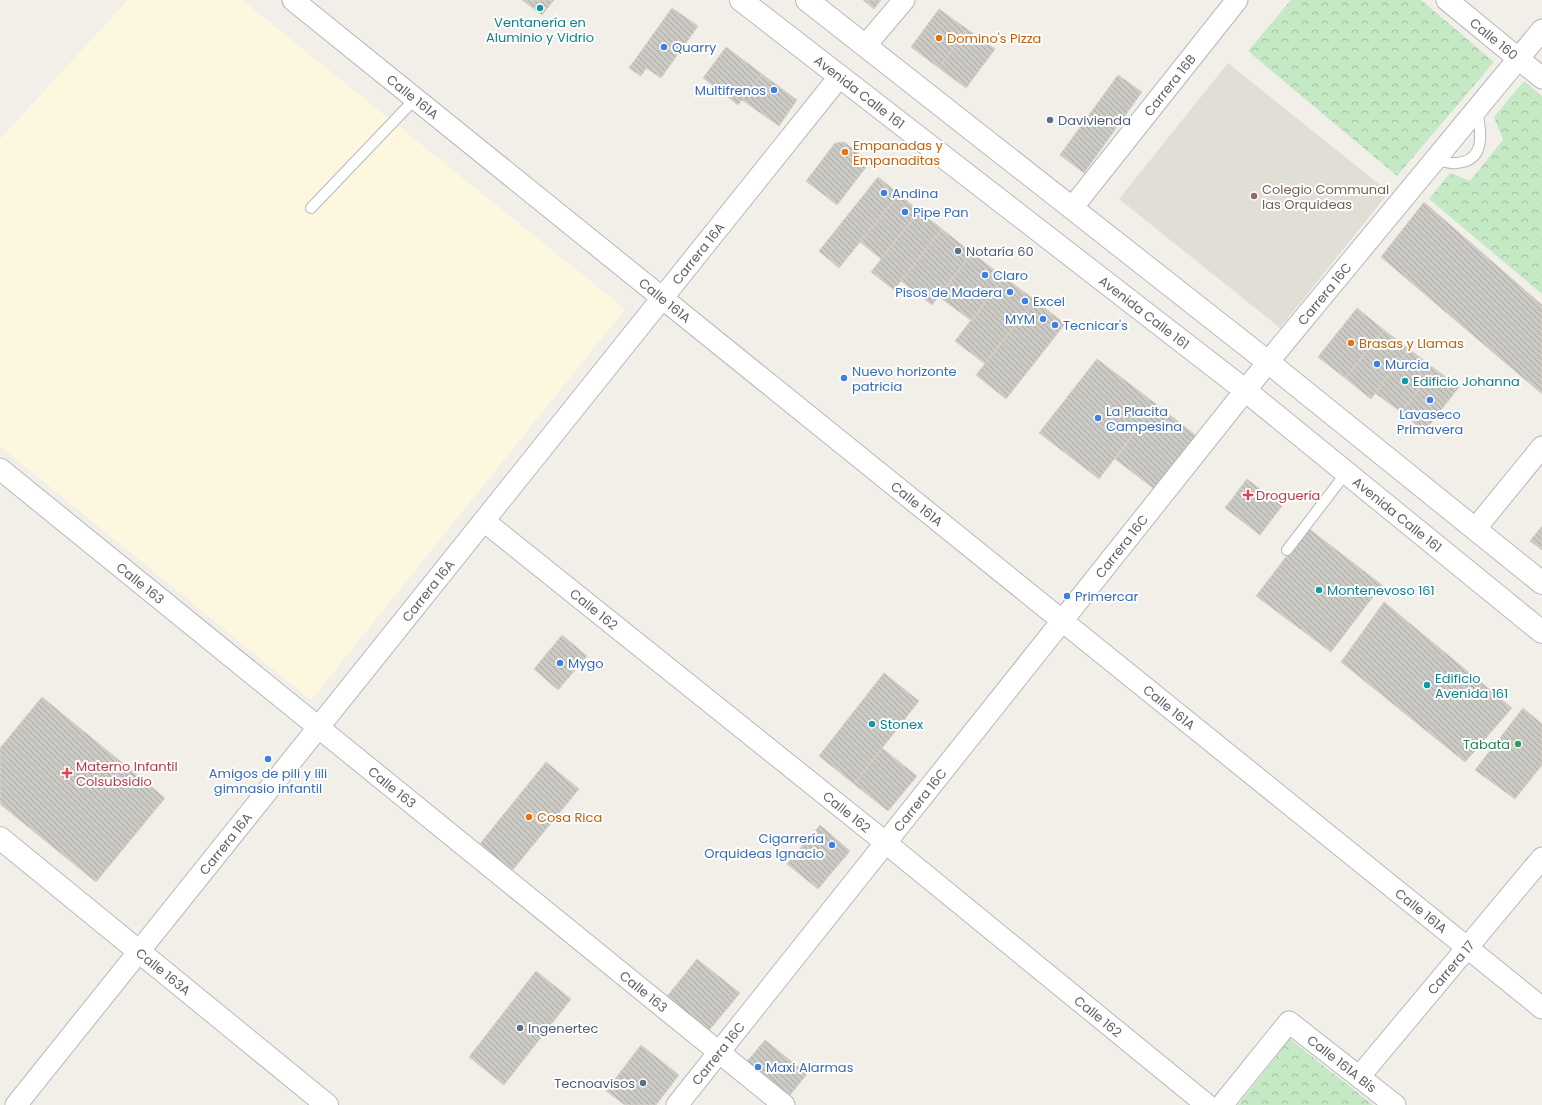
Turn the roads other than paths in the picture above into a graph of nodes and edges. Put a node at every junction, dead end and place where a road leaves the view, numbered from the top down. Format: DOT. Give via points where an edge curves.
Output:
graph roads {
  1 [pos="292,0"];
  2 [pos="741,0"];
  3 [pos="807,0"];
  4 [pos="904,0"];
  5 [pos="1237,0"];
  6 [pos="1447,0"];
  7 [pos="1542,30"];
  8 [pos="865,46"];
  9 [pos="1519,59"];
  10 [pos="840,76"];
  11 [pos="1542,78"];
  12 [pos="415,99"];
  13 [pos="1477,109"];
  14 [pos="1435,160"];
  15 [pos="311,208"];
  16 [pos="1072,208"];
  17 [pos="662,298"];
  18 [pos="1268,362"];
  19 [pos="1246,391"];
  20 [pos="1542,447"];
  21 [pos="0,469"];
  22 [pos="1346,473"];
  23 [pos="484,521"];
  24 [pos="1475,529"];
  25 [pos="1287,550"];
  26 [pos="1542,583"];
  27 [pos="1063,621"];
  28 [pos="1542,632"];
  29 [pos="318,727"];
  30 [pos="0,838"];
  31 [pos="886,843"];
  32 [pos="1542,858"];
  33 [pos="1468,948"];
  34 [pos="139,951"];
  35 [pos="1542,1008"];
  36 [pos="719,1052"];
  37 [pos="1359,1077"];
  38 [pos="16,1105"];
  39 [pos="327,1105"];
  40 [pos="678,1105"];
  41 [pos="784,1105"];
  42 [pos="1207,1105"];
  43 [pos="1222,1105"];
  44 [pos="1395,1105"];
  1 -- 12 [label="street, Calle 161A"];
  2 -- 10 [label="main road, Avenida Calle 161"];
  3 -- 8 [label="main road"];
  4 -- 8 [label="street"];
  5 -- 16 [label="street, Carrera 16B"];
  6 -- 9 [label="street, Calle 160"];
  7 -- 9 [label="street, Carrera 16C"];
  8 -- 16 [label="main road"];
  9 -- 11 [label="street, Calle 160"];
  9 -- 13 [label="street, Carrera 16C"];
  10 -- 17 [label="street, Carrera 16A"];
  10 -- 19 [label="main road, Avenida Calle 161"];
  12 -- 15 [label="lane"];
  12 -- 17 [label="street, Calle 161A"];
  13 -- 14 [label="street, Carrera 16C"];
  13 -- 14 [label="lane" via="1481,131 1479,147 1474,157 1465,162 1455,163"];
  14 -- 18 [label="street, Carrera 16C"];
  16 -- 18 [label="main road"];
  17 -- 23 [label="street, Carrera 16A"];
  17 -- 27 [label="street, Calle 161A"];
  18 -- 19 [label="street, Carrera 16C"];
  18 -- 24 [label="main road"];
  19 -- 22 [label="main road, Avenida Calle 161"];
  19 -- 27 [label="street, Carrera 16C"];
  20 -- 24 [label="street"];
  21 -- 29 [label="street, Calle 163"];
  22 -- 25 [label="lane"];
  22 -- 28 [label="main road, Avenida Calle 161"];
  23 -- 29 [label="street, Carrera 16A"];
  23 -- 31 [label="street, Calle 162"];
  24 -- 26 [label="main road"];
  27 -- 31 [label="street, Carrera 16C"];
  27 -- 33 [label="street, Calle 161A"];
  29 -- 34 [label="street, Carrera 16A"];
  29 -- 36 [label="street, Calle 163"];
  30 -- 34 [label="main road, Calle 163A"];
  31 -- 36 [label="street, Carrera 16C"];
  31 -- 42 [label="street, Calle 162"];
  32 -- 33 [label="street, Carrera 17"];
  33 -- 35 [label="street, Calle 161A"];
  33 -- 37 [label="street, Carrera 17"];
  34 -- 38 [label="street, Carrera 16A"];
  34 -- 39 [label="main road, Calle 163A"];
  36 -- 40 [label="street, Carrera 16C"];
  36 -- 41 [label="street, Calle 163"];
  37 -- 43 [label="street, Calle 161A Bis" via="1289,1022"];
  37 -- 44 [label="street, Calle 161A Bis"];
}
